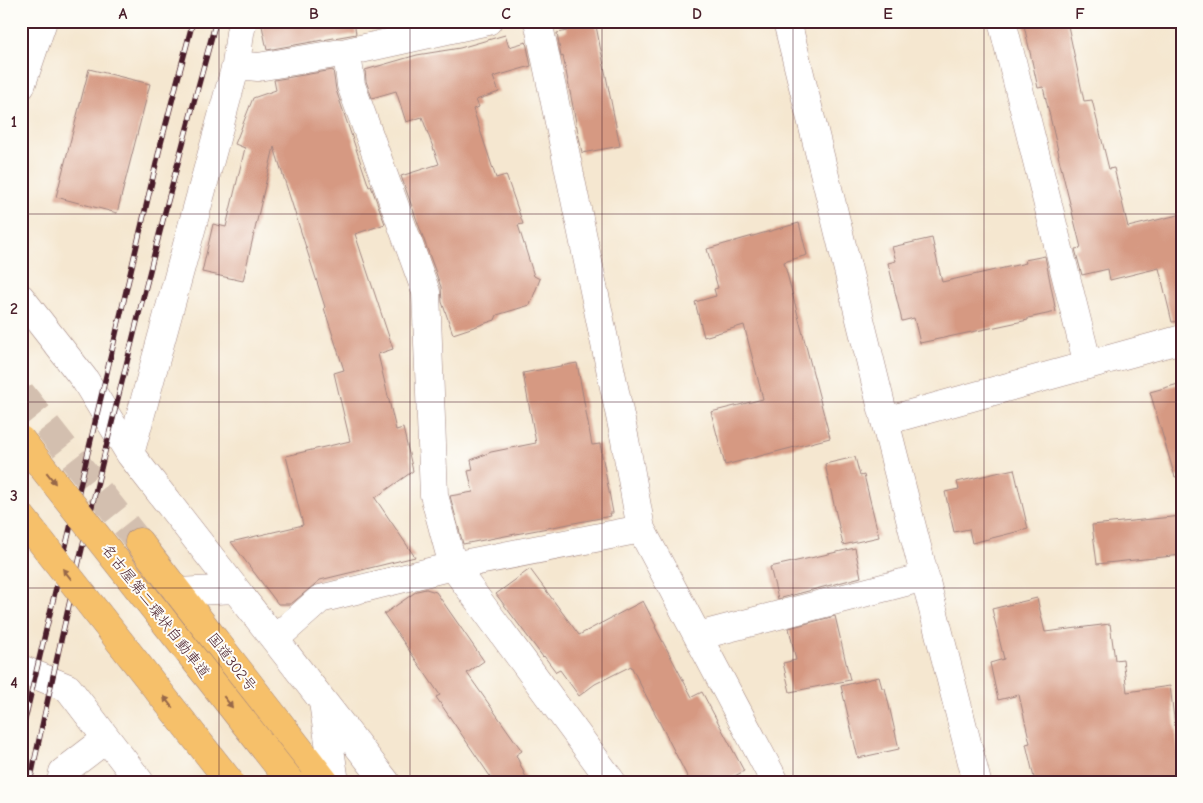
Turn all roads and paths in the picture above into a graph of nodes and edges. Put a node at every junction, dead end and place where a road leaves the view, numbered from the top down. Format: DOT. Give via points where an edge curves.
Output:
graph roads {
  1 [pos="43,21"];
  2 [pos="243,21"];
  3 [pos="488,21"];
  4 [pos="538,21"];
  5 [pos="787,21"];
  6 [pos="1002,21"];
  7 [pos="347,52"];
  8 [pos="21,55"];
  9 [pos="236,65"];
  10 [pos="21,86"];
  11 [pos="21,298"];
  12 [pos="1182,339"];
  13 [pos="1088,365"];
  14 [pos="886,421"];
  15 [pos="21,440"];
  16 [pos="130,454"];
  17 [pos="21,516"];
  18 [pos="641,529"];
  19 [pos="139,542"];
  20 [pos="453,566"];
  21 [pos="925,577"];
  22 [pos="236,588"];
  23 [pos="178,592"];
  24 [pos="698,636"];
  25 [pos="275,639"];
  26 [pos="21,669"];
  27 [pos="322,701"];
  28 [pos="106,739"];
  29 [pos="62,782"];
  30 [pos="140,782"];
  31 [pos="230,782"];
  32 [pos="290,782"];
  33 [pos="325,782"];
  34 [pos="335,782"];
  35 [pos="386,782"];
  36 [pos="612,782"];
  37 [pos="774,782"];
  38 [pos="977,782"];
  1 -- 8 [label="street"];
  1 -- 10 [label="street"];
  2 -- 9 [label="street"];
  3 -- 7 [label="street"];
  4 -- 18 [label="street"];
  5 -- 14 [label="street"];
  6 -- 13 [label="street"];
  7 -- 9 [label="street" via="258,66"];
  7 -- 20 [label="street" via="351,85 426,292 434,495"];
  9 -- 16 [label="street"];
  11 -- 16 [label="street" via="84,380"];
  12 -- 13 [label="street"];
  13 -- 14 [label="street"];
  14 -- 21 [label="street"];
  15 -- 32 [label="highway, 名古屋第二環状自動車道, one-way, bridge"];
  16 -- 22 [label="street"];
  31 -- 17 [label="highway, one-way, bridge"];
  18 -- 20 [label="street"];
  18 -- 24 [label="street"];
  19 -- 23 [label="highway, 国道302号"];
  20 -- 25 [label="street" via="320,599"];
  20 -- 36 [label="street"];
  21 -- 24 [label="street"];
  21 -- 38 [label="street"];
  22 -- 23 [label="street"];
  22 -- 25 [label="street"];
  23 -- 33 [label="highway, 国道302号"];
  24 -- 37 [label="street"];
  25 -- 27 [label="street"];
  26 -- 28 [label="street" via="68,688"];
  27 -- 34 [label="street"];
  27 -- 35 [label="street"];
  28 -- 29 [label="street" via="63,772"];
  28 -- 30 [label="street"];
}
